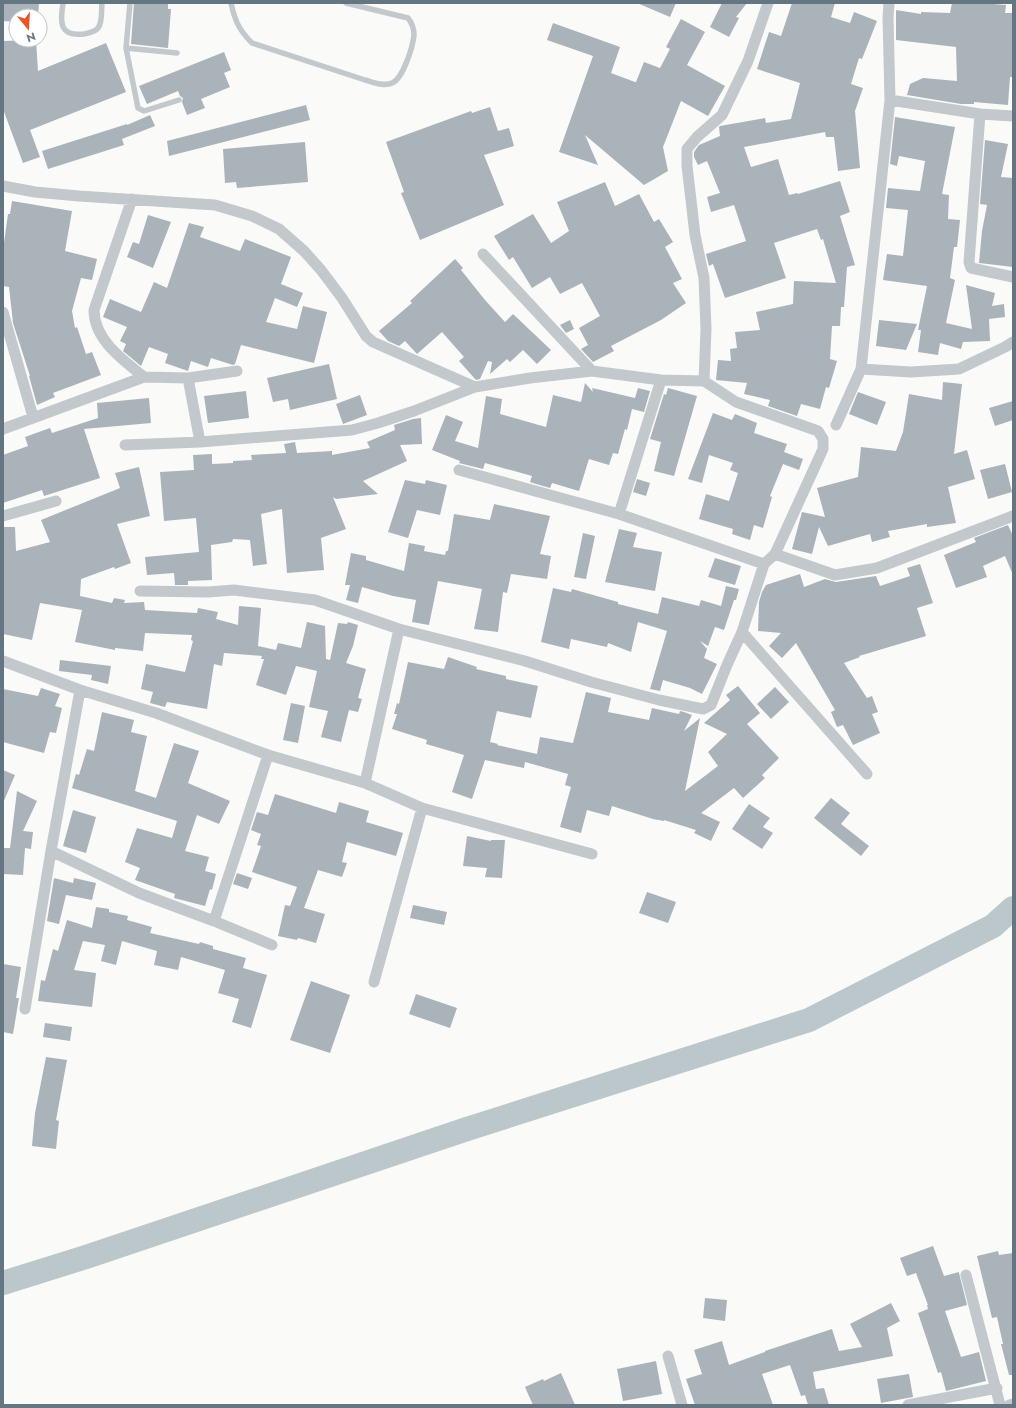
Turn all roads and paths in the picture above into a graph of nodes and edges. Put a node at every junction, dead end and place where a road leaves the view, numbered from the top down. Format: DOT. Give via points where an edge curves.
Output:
graph roads {
  1 [pos="63,3"];
  2 [pos="102,3"];
  3 [pos="130,3"];
  4 [pos="231,3"];
  5 [pos="346,3"];
  6 [pos="768,3"];
  7 [pos="889,3"];
  8 [pos="126,48"];
  9 [pos="177,53"];
  10 [pos="179,100"];
  11 [pos="890,100"];
  12 [pos="980,114"];
  13 [pos="1013,116"];
  14 [pos="3,186"];
  15 [pos="132,199"];
  16 [pos="483,254"];
  17 [pos="1013,277"];
  18 [pos="3,312"];
  19 [pos="1013,342"];
  20 [pos="860,369"];
  21 [pos="237,371"];
  22 [pos="592,371"];
  23 [pos="144,377"];
  24 [pos="188,378"];
  25 [pos="661,380"];
  26 [pos="704,381"];
  27 [pos="475,387"];
  28 [pos="33,417"];
  29 [pos="836,425"];
  30 [pos="3,428"];
  31 [pos="200,442"];
  32 [pos="125,446"];
  33 [pos="459,470"];
  34 [pos="56,501"];
  35 [pos="619,514"];
  36 [pos="3,516"];
  37 [pos="1013,516"];
  38 [pos="775,554"];
  39 [pos="764,564"];
  40 [pos="140,591"];
  41 [pos="399,628"];
  42 [pos="742,632"];
  43 [pos="3,661"];
  44 [pos="80,690"];
  45 [pos="268,755"];
  46 [pos="867,774"];
  47 [pos="365,783"];
  48 [pos="422,808"];
  49 [pos="51,851"];
  50 [pos="592,854"];
  51 [pos="214,921"];
  52 [pos="272,945"];
  53 [pos="374,982"];
  54 [pos="25,1009"];
  55 [pos="966,1275"];
  56 [pos="668,1356"];
  57 [pos="997,1388"];
  58 [pos="1013,1404"];
  59 [pos="682,1405"];
  60 [pos="908,1405"];
  61 [pos="1000,1405"];
  62 [pos="1009,1405"];
  1 -- 2 [label="lane" via="62,26 69,33 78,34 98,29"];
  3 -- 8 [label="lane"];
  4 -- 5 [label="lane" via="241,32 252,43 364,80 383,85 393,83 405,67 414,36 412,24 408,18"];
  6 -- 26 [label="street" via="748,61 722,114 687,149 695,235 704,278"];
  7 -- 11 [label="street"];
  8 -- 9 [label="lane"];
  8 -- 10 [label="lane" via="138,108 144,111"];
  11 -- 12 [label="street"];
  11 -- 20 [label="street"];
  12 -- 13 [label="street"];
  12 -- 17 [label="street" via="969,262 971,268"];
  14 -- 15 [label="street" via="35,192"];
  15 -- 23 [label="street" via="94,310 94,317 102,336 119,357"];
  15 -- 27 [label="street" via="215,205 252,216 279,229 321,270 366,336 373,342"];
  16 -- 22 [label="street"];
  18 -- 28 [label="street"];
  19 -- 20 [label="street" via="960,369 911,372"];
  20 -- 29 [label="street"];
  21 -- 24 [label="street"];
  22 -- 25 [label="street"];
  22 -- 27 [label="street"];
  23 -- 24 [label="street"];
  23 -- 28 [label="street"];
  24 -- 31 [label="street"];
  25 -- 26 [label="street"];
  25 -- 35 [label="street"];
  26 -- 38 [label="street" via="736,402 818,431 823,439 823,449"];
  27 -- 31 [label="street" via="393,418 352,430"];
  28 -- 30 [label="street"];
  31 -- 32 [label="street"];
  33 -- 35 [label="street"];
  34 -- 36 [label="street"];
  35 -- 39 [label="street"];
  37 -- 38 [label="street" via="877,568 835,575"];
  38 -- 39 [label="street"];
  39 -- 42 [label="street"];
  40 -- 41 [label="street" via="234,590 315,600"];
  41 -- 42 [label="street" via="525,661 591,682 660,700 704,708 711,705"];
  41 -- 47 [label="street"];
  42 -- 46 [label="street"];
  43 -- 44 [label="street"];
  44 -- 45 [label="street" via="156,713"];
  44 -- 49 [label="street"];
  45 -- 47 [label="street"];
  45 -- 51 [label="street"];
  47 -- 48 [label="street"];
  48 -- 50 [label="street"];
  48 -- 53 [label="street"];
  49 -- 51 [label="street" via="139,893"];
  49 -- 54 [label="street"];
  51 -- 52 [label="street"];
  55 -- 57 [label="street"];
  56 -- 59 [label="street"];
  57 -- 60 [label="street"];
  57 -- 61 [label="street"];
  58 -- 62 [label="street"];
}
